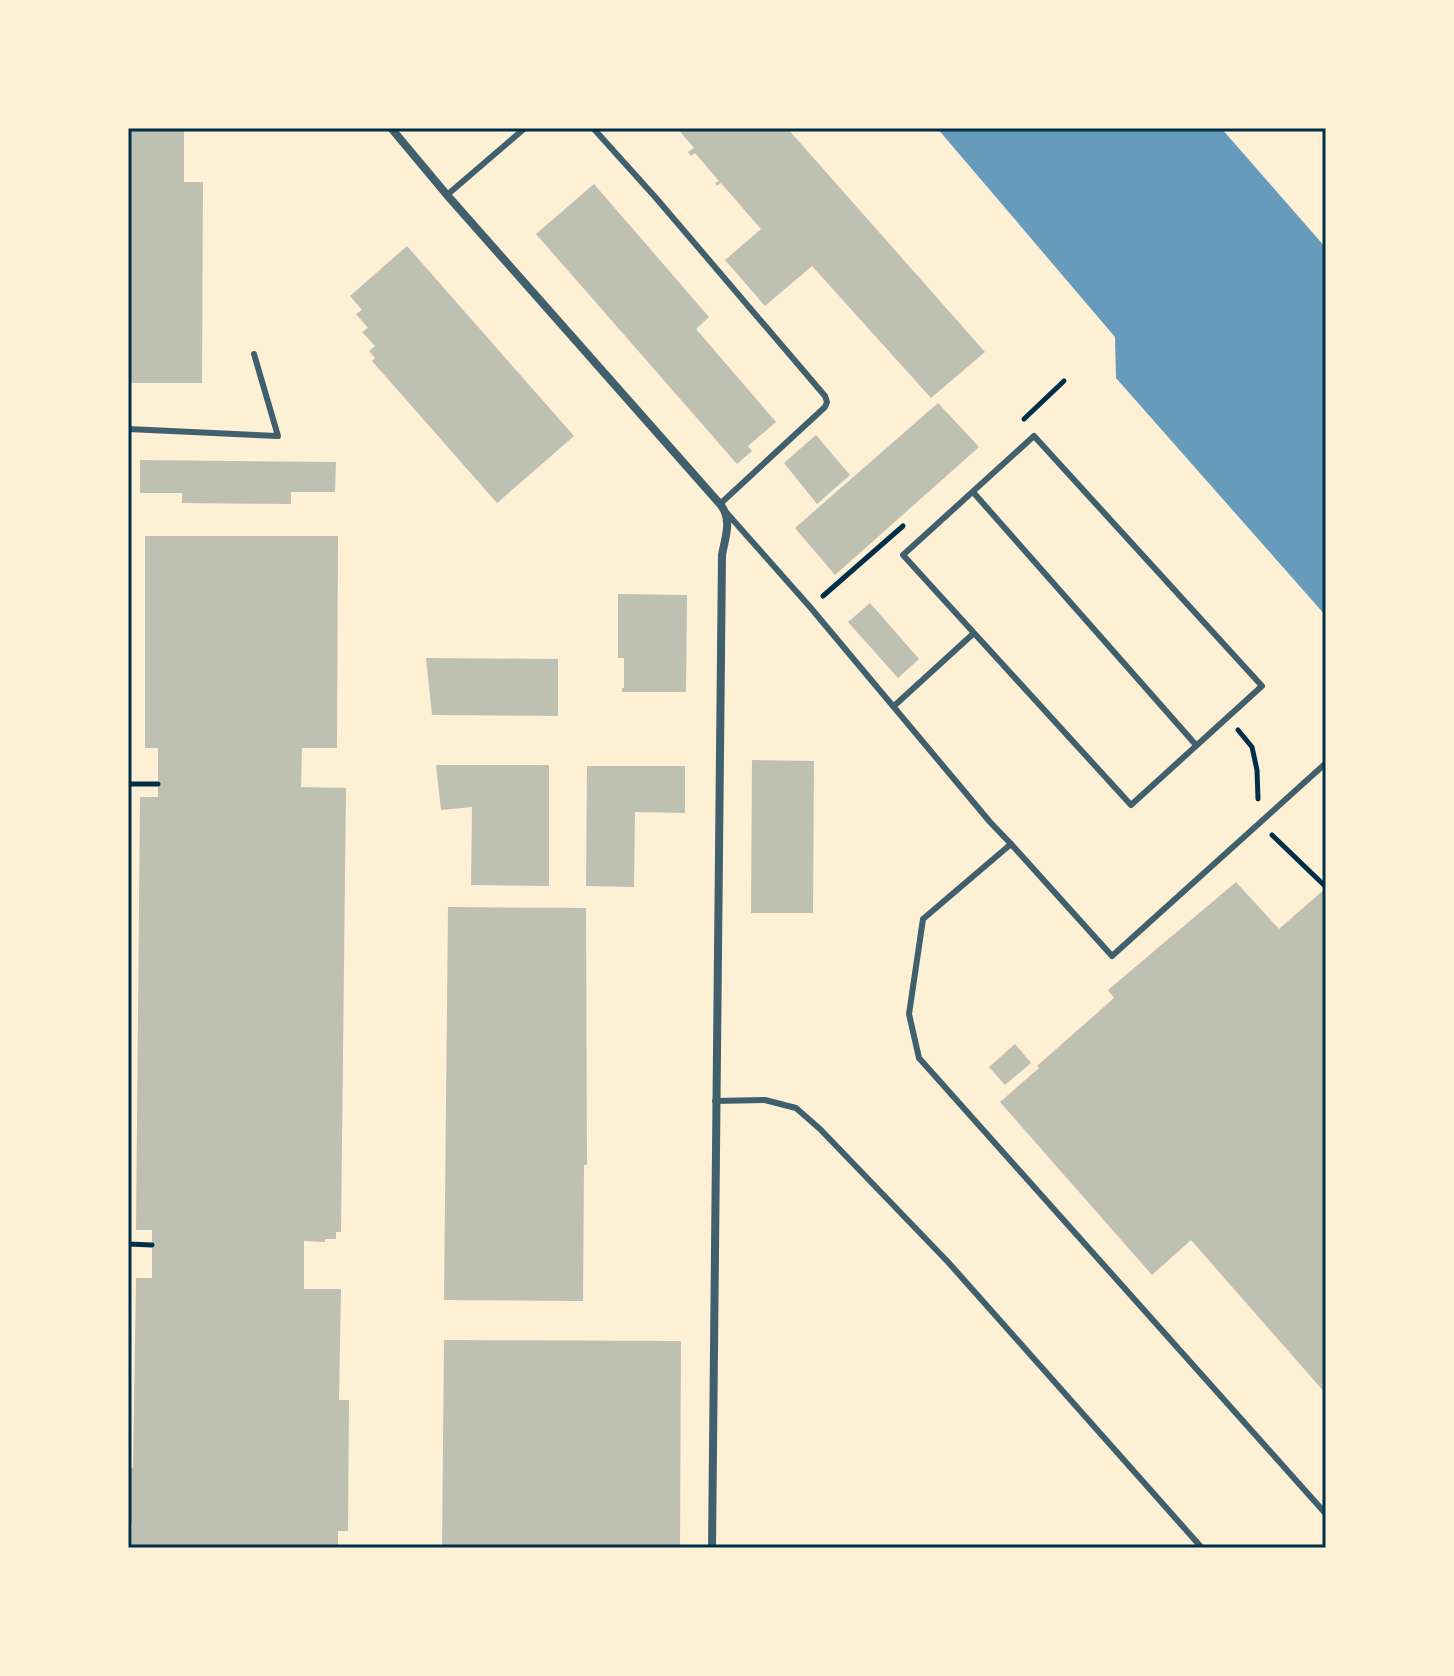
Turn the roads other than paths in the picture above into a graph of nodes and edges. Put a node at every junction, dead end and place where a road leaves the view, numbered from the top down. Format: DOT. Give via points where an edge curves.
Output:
graph roads {
  1 [pos="391,128"];
  2 [pos="525,128"];
  3 [pos="593,128"];
  4 [pos="447,195"];
  5 [pos="254,354"];
  6 [pos="128,429"];
  7 [pos="973,492"];
  8 [pos="723,508"];
  9 [pos="974,633"];
  10 [pos="894,706"];
  11 [pos="1196,745"];
  12 [pos="1326,763"];
  13 [pos="1011,844"];
  14 [pos="715,1101"];
  15 [pos="1326,1514"];
  16 [pos="712,1548"];
  17 [pos="1202,1548"];
  1 -- 4 [label="street"];
  2 -- 4 [label="lane"];
  3 -- 8 [label="lane" via="825,396 825,407"];
  4 -- 8 [label="street"];
  5 -- 6 [label="lane" via="278,436"];
  7 -- 9 [label="lane" via="903,555"];
  7 -- 11 [label="lane"];
  7 -- 11 [label="lane" via="1034,436 1262,686"];
  8 -- 10 [label="lane"];
  8 -- 14 [label="street" via="727,526 722,555"];
  9 -- 10 [label="lane"];
  9 -- 11 [label="lane" via="1131,805"];
  10 -- 13 [label="lane"];
  12 -- 13 [label="lane" via="1112,956"];
  13 -- 15 [label="lane" via="923,919 909,1014 919,1058"];
  14 -- 16 [label="street"];
  14 -- 17 [label="lane" via="765,1100 796,1108 820,1129 948,1262"];
}
